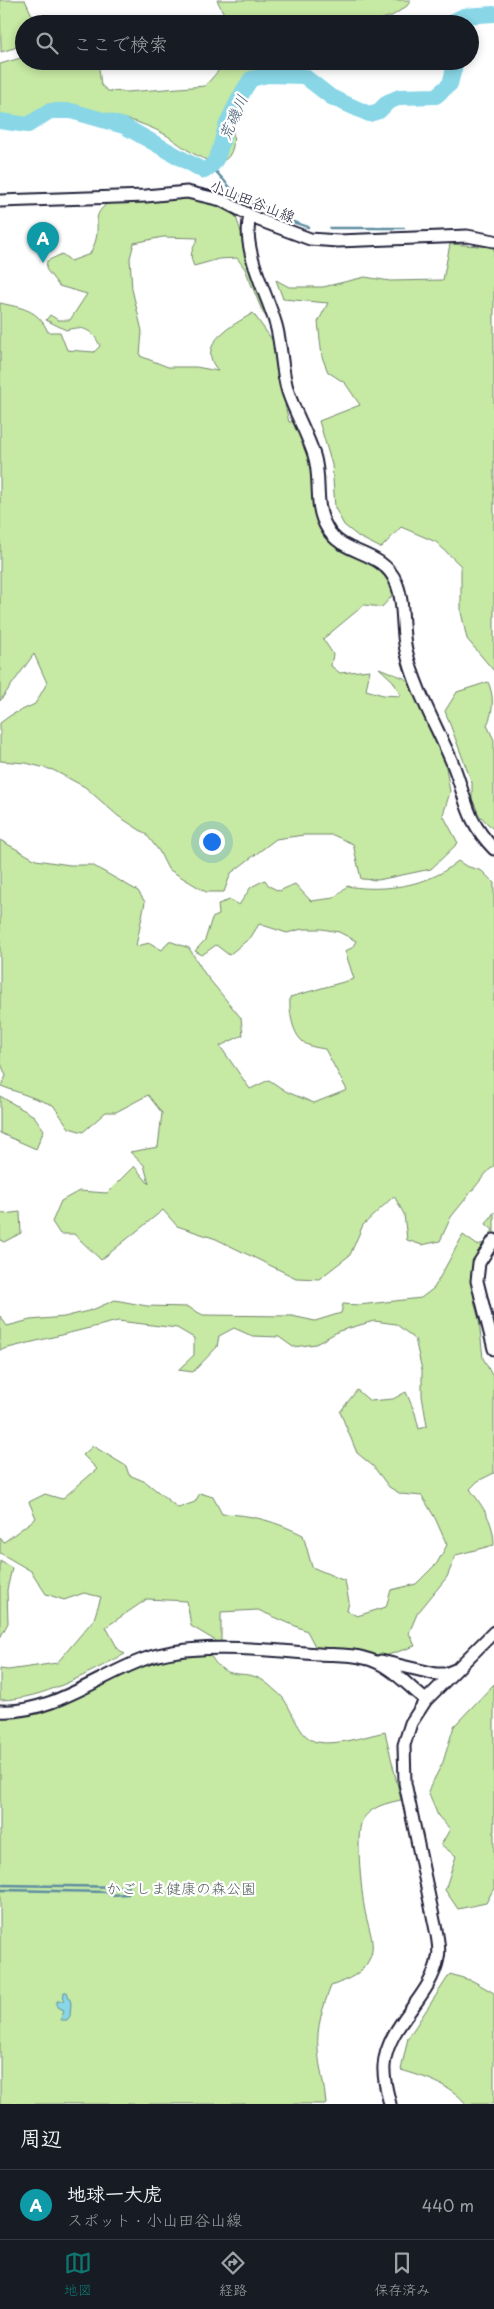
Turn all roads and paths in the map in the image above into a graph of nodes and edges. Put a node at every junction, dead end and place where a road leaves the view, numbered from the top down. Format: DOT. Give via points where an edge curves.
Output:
graph roads {
  1 [pos="0,201"];
  2 [pos="250,216"];
  3 [pos="494,241"];
  4 [pos="494,849"];
  5 [pos="494,1240"];
  6 [pos="494,1349"];
  7 [pos="494,1632"];
  8 [pos="364,1658"];
  9 [pos="456,1669"];
  10 [pos="426,1700"];
  11 [pos="0,1711"];
  12 [pos="390,2104"];
  1 -- 2 [label="street, 小山田谷山線" via="187,192 221,200"];
  2 -- 3 [label="street, 小山田谷山線" via="326,241 467,236"];
  2 -- 4 [label="street" via="249,246 276,324 288,392 316,462 322,520 340,543 373,557 393,576 399,589 405,644 415,678 452,763 471,818"];
  5 -- 6 [label="street" via="479,1263 477,1282"];
  7 -- 9 [label="street"];
  8 -- 9 [label="street" via="436,1674"];
  8 -- 10 [label="street" via="394,1672"];
  8 -- 11 [label="street" via="234,1649 173,1653 143,1660 46,1704"];
  9 -- 10 [label="street"];
  10 -- 12 [label="street" via="408,1733 403,1769 439,1956 431,1980 388,2046 383,2075"];
}
